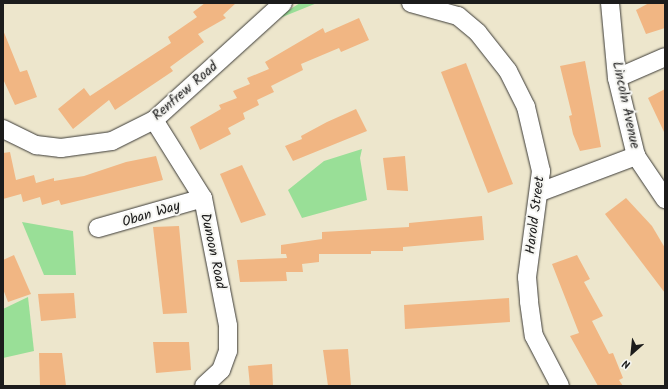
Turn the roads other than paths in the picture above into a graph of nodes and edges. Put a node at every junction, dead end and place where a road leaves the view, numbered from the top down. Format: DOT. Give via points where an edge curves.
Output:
graph roads {
  1 [pos="283,3"];
  2 [pos="411,3"];
  3 [pos="610,3"];
  4 [pos="665,57"];
  5 [pos="617,78"];
  6 [pos="154,120"];
  7 [pos="3,130"];
  8 [pos="636,156"];
  9 [pos="540,192"];
  10 [pos="202,198"];
  11 [pos="665,199"];
  12 [pos="98,228"];
  13 [pos="204,386"];
  14 [pos="560,386"];
  1 -- 6 [label="street, Renfrew Road"];
  2 -- 9 [label="street, Harold Street" via="458,16 478,33 508,71 526,107 533,133 541,171"];
  3 -- 5 [label="street, Lincoln Avenue"];
  4 -- 5 [label="street"];
  5 -- 8 [label="street, Lincoln Avenue"];
  6 -- 7 [label="street, Renfrew Road" via="112,141 61,148 36,145"];
  6 -- 10 [label="street, Dunoon Road"];
  8 -- 9 [label="street"];
  8 -- 11 [label="street, Lincoln Avenue"];
  9 -- 14 [label="street, Harold Street" via="527,277 529,302 534,336"];
  10 -- 12 [label="street, Oban Way"];
  10 -- 13 [label="street, Dunoon Road" via="229,335 228,351 221,370"];
}
